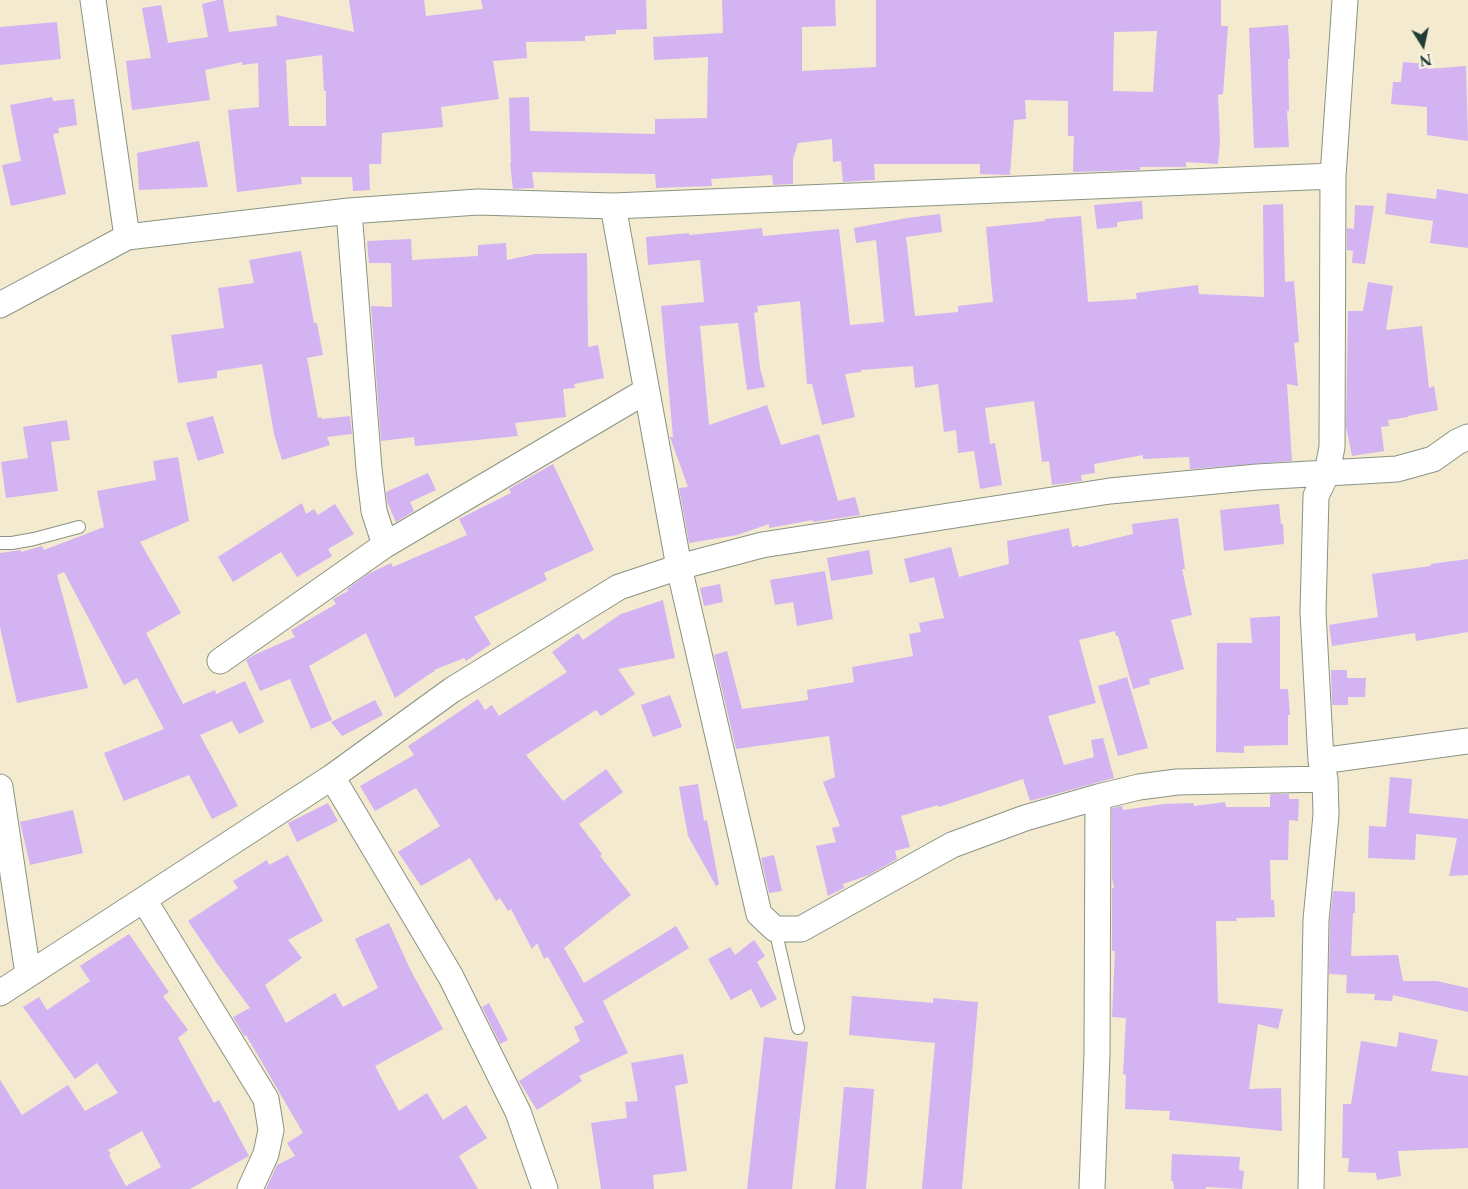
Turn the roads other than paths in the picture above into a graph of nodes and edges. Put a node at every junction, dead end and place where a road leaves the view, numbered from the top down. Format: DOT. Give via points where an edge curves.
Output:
graph roads {
  1 [pos="93,0"];
  2 [pos="1345,0"];
  3 [pos="1333,176"];
  4 [pos="613,206"];
  5 [pos="349,211"];
  6 [pos="127,237"];
  7 [pos="0,305"];
  8 [pos="646,391"];
  9 [pos="1468,437"];
  10 [pos="1327,473"];
  11 [pos="79,527"];
  12 [pos="0,543"];
  13 [pos="385,545"];
  14 [pos="679,567"];
  15 [pos="220,660"];
  16 [pos="1468,741"];
  17 [pos="1323,770"];
  18 [pos="332,777"];
  19 [pos="0,787"];
  20 [pos="1098,797"];
  21 [pos="144,900"];
  22 [pos="775,929"];
  23 [pos="28,974"];
  24 [pos="0,994"];
  25 [pos="798,1028"];
  26 [pos="250,1189"];
  27 [pos="545,1189"];
  28 [pos="1092,1189"];
  29 [pos="1311,1189"];
  1 -- 6 [label="street"];
  2 -- 3 [label="street"];
  3 -- 4 [label="street"];
  3 -- 10 [label="street" via="1332,447"];
  4 -- 5 [label="street" via="478,202"];
  4 -- 8 [label="street"];
  5 -- 6 [label="street"];
  5 -- 13 [label="street" via="369,469 374,510"];
  6 -- 7 [label="street"];
  8 -- 13 [label="street"];
  8 -- 14 [label="street"];
  9 -- 10 [label="street" via="1433,459 1397,469"];
  10 -- 14 [label="street" via="1110,491 762,545"];
  10 -- 17 [label="street" via="1316,496 1313,612"];
  11 -- 12 [label="lane" via="34,539"];
  13 -- 15 [label="street"];
  14 -- 18 [label="street" via="619,587 452,690"];
  14 -- 22 [label="street" via="759,914"];
  16 -- 17 [label="street"];
  17 -- 20 [label="street" via="1177,782"];
  17 -- 29 [label="street" via="1326,815 1316,920"];
  18 -- 21 [label="street"];
  18 -- 27 [label="street" via="451,977 518,1112"];
  19 -- 23 [label="street"];
  20 -- 22 [label="street" via="1025,818 952,845 801,929"];
  20 -- 28 [label="street" via="1097,1054"];
  21 -- 23 [label="street"];
  21 -- 26 [label="street" via="266,1099 271,1130 266,1154"];
  22 -- 25 [label="lane"];
  23 -- 24 [label="street"];
}
